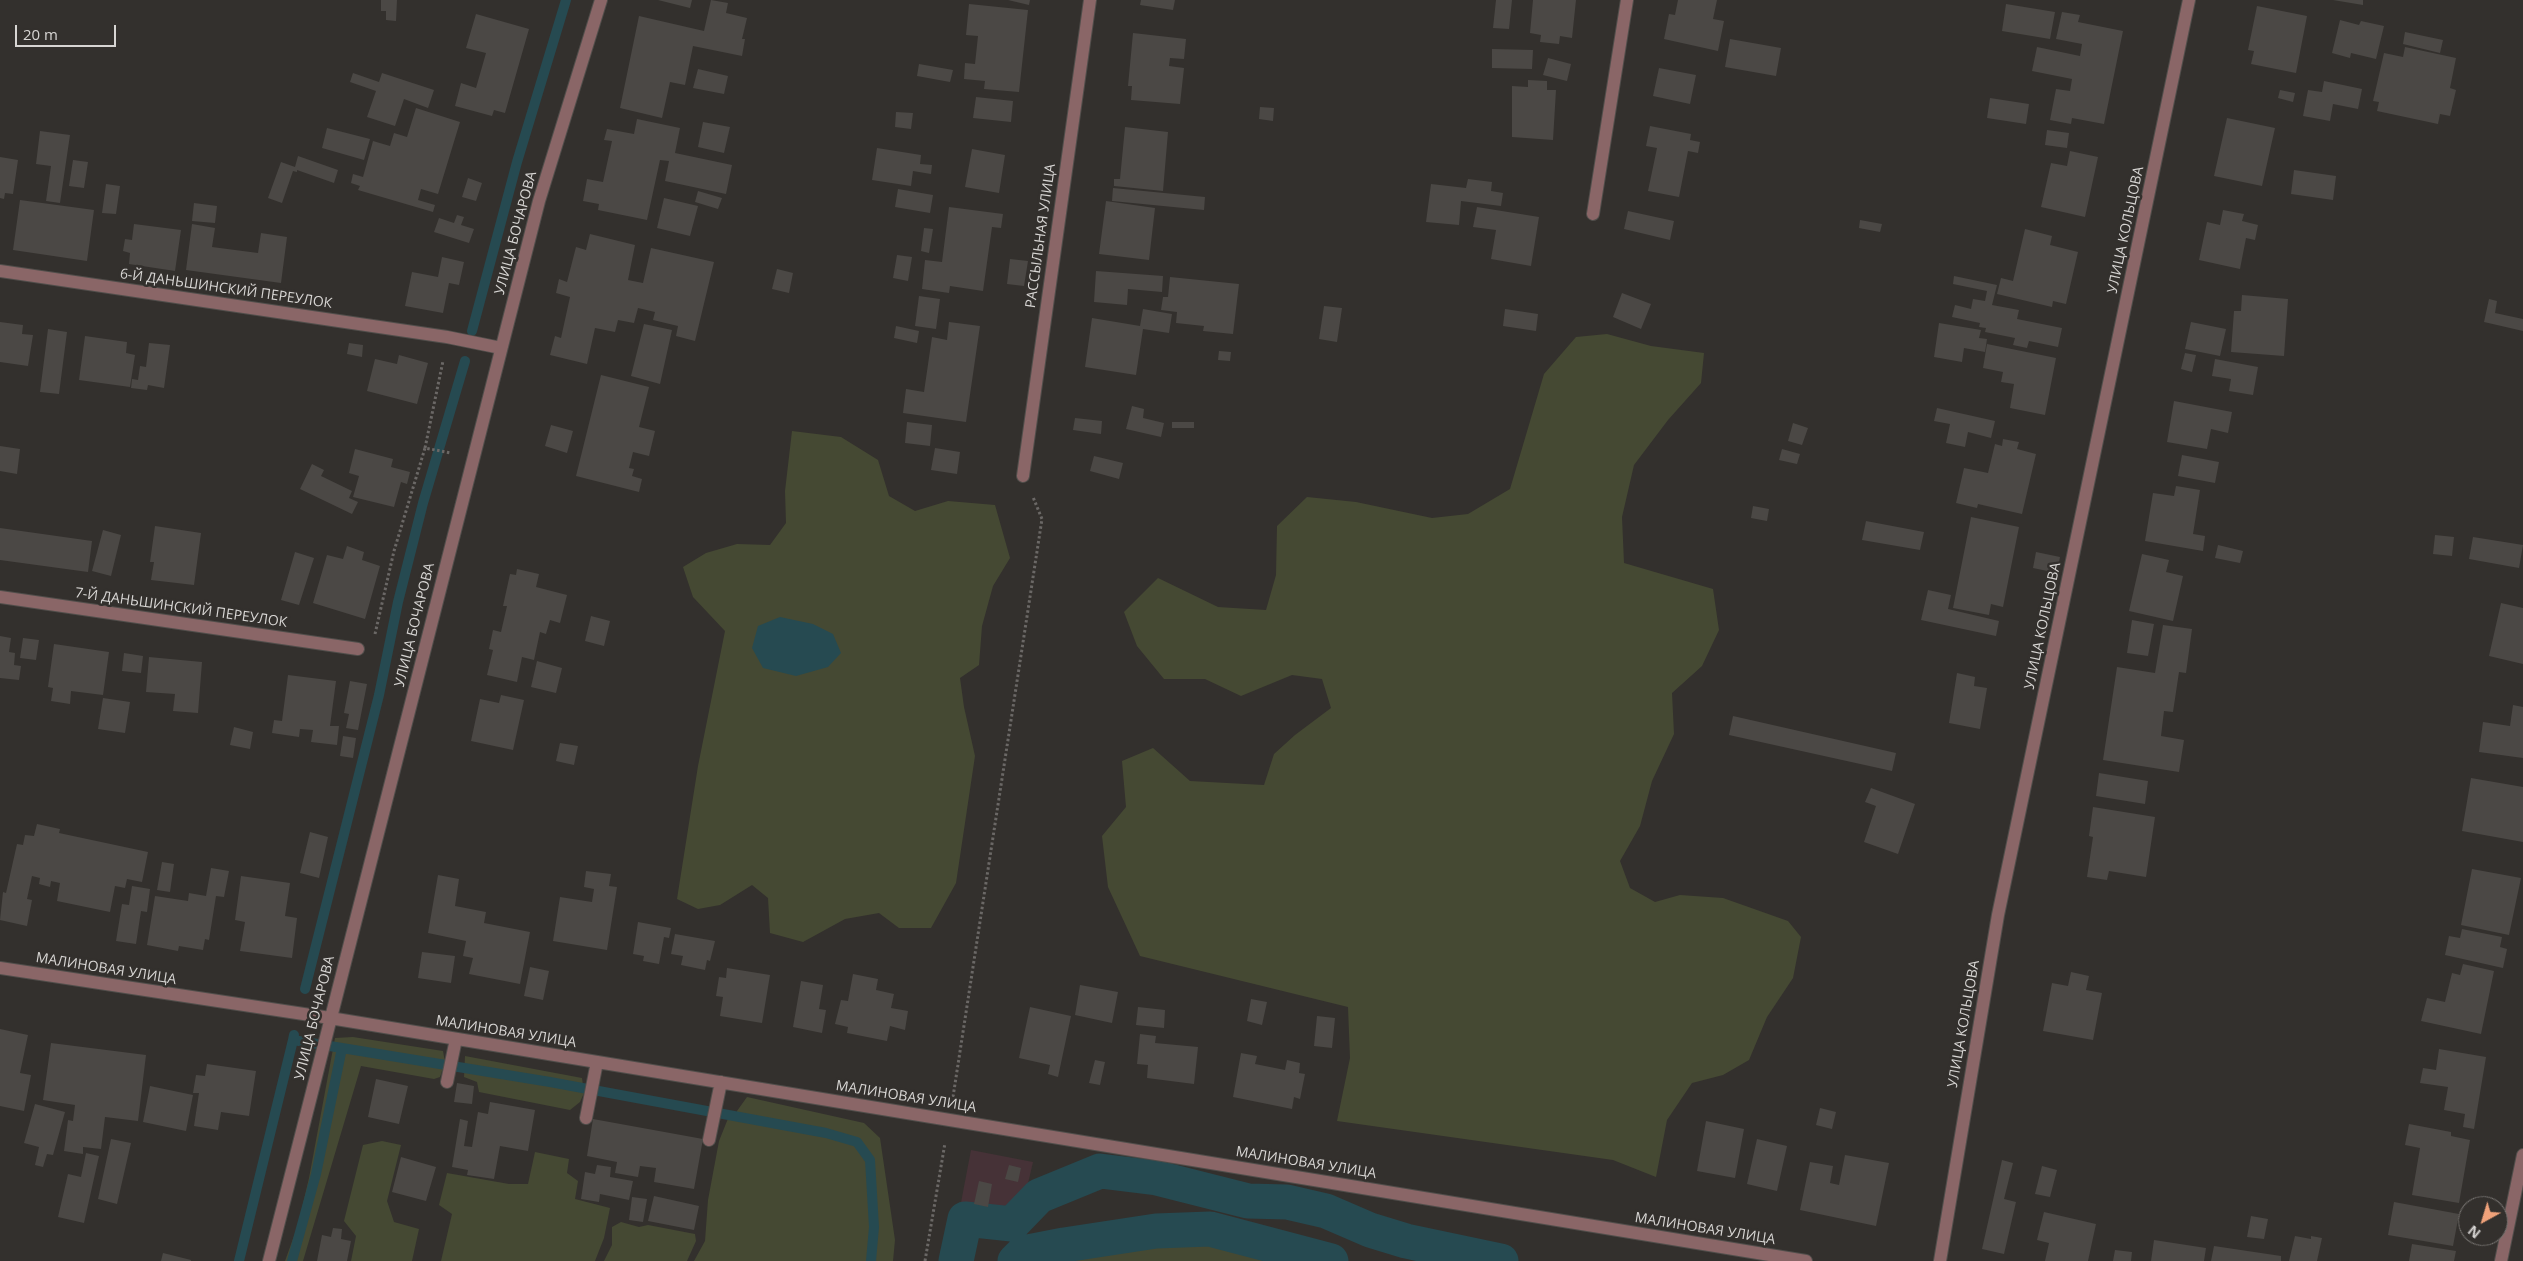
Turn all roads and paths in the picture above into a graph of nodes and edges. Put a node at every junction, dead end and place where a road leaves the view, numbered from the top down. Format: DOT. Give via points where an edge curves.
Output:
graph roads {
  1 [pos="601,0"];
  2 [pos="1090,0"];
  3 [pos="1626,0"];
  4 [pos="2189,0"];
  5 [pos="1593,214"];
  6 [pos="0,271"];
  7 [pos="447,337"];
  8 [pos="501,348"];
  9 [pos="425,448"];
  10 [pos="474,457"];
  11 [pos="1023,476"];
  12 [pos="0,597"];
  13 [pos="358,649"];
  14 [pos="0,968"];
  15 [pos="330,1018"];
  16 [pos="456,1039"];
  17 [pos="597,1062"];
  18 [pos="447,1082"];
  19 [pos="721,1082"];
  20 [pos="586,1118"];
  21 [pos="949,1119"];
  22 [pos="709,1140"];
  23 [pos="2523,1155"];
  24 [pos="269,1261"];
  25 [pos="925,1261"];
  26 [pos="1806,1261"];
  27 [pos="1940,1261"];
  28 [pos="2501,1261"];
  1 -- 8 [label="street, УЛИЦА БОЧАРОВА" via="539,201"];
  2 -- 11 [label="street, РАССЫЛЬНАЯ УЛИЦА"];
  3 -- 5 [label="street"];
  4 -- 27 [label="street, УЛИЦА КОЛЬЦОВА" via="1998,915"];
  6 -- 7 [label="street, 6-Й ДАНЬШИНСКИЙ ПЕРЕУЛОК"];
  7 -- 8 [label="street, 6-Й ДАНЬШИНСКИЙ ПЕРЕУЛОК"];
  7 -- 9 [label="path"];
  8 -- 10 [label="street, УЛИЦА БОЧАРОВА"];
  9 -- 10 [label="path"];
  9 -- 13 [label="path" via="394,551 375,634"];
  10 -- 15 [label="street, УЛИЦА БОЧАРОВА"];
  11 -- 21 [label="path" via="1042,519"];
  12 -- 13 [label="street, 7-Й ДАНЬШИНСКИЙ ПЕРЕУЛОК"];
  14 -- 15 [label="street, МАЛИНОВАЯ УЛИЦА"];
  15 -- 16 [label="street, МАЛИНОВАЯ УЛИЦА"];
  15 -- 24 [label="street, УЛИЦА БОЧАРОВА"];
  16 -- 17 [label="street, МАЛИНОВАЯ УЛИЦА"];
  16 -- 18 [label="street"];
  17 -- 19 [label="street, МАЛИНОВАЯ УЛИЦА"];
  17 -- 20 [label="street"];
  19 -- 21 [label="street, МАЛИНОВАЯ УЛИЦА"];
  19 -- 22 [label="street"];
  21 -- 25 [label="path"];
  21 -- 26 [label="street, МАЛИНОВАЯ УЛИЦА"];
  23 -- 28 [label="street"];
}
